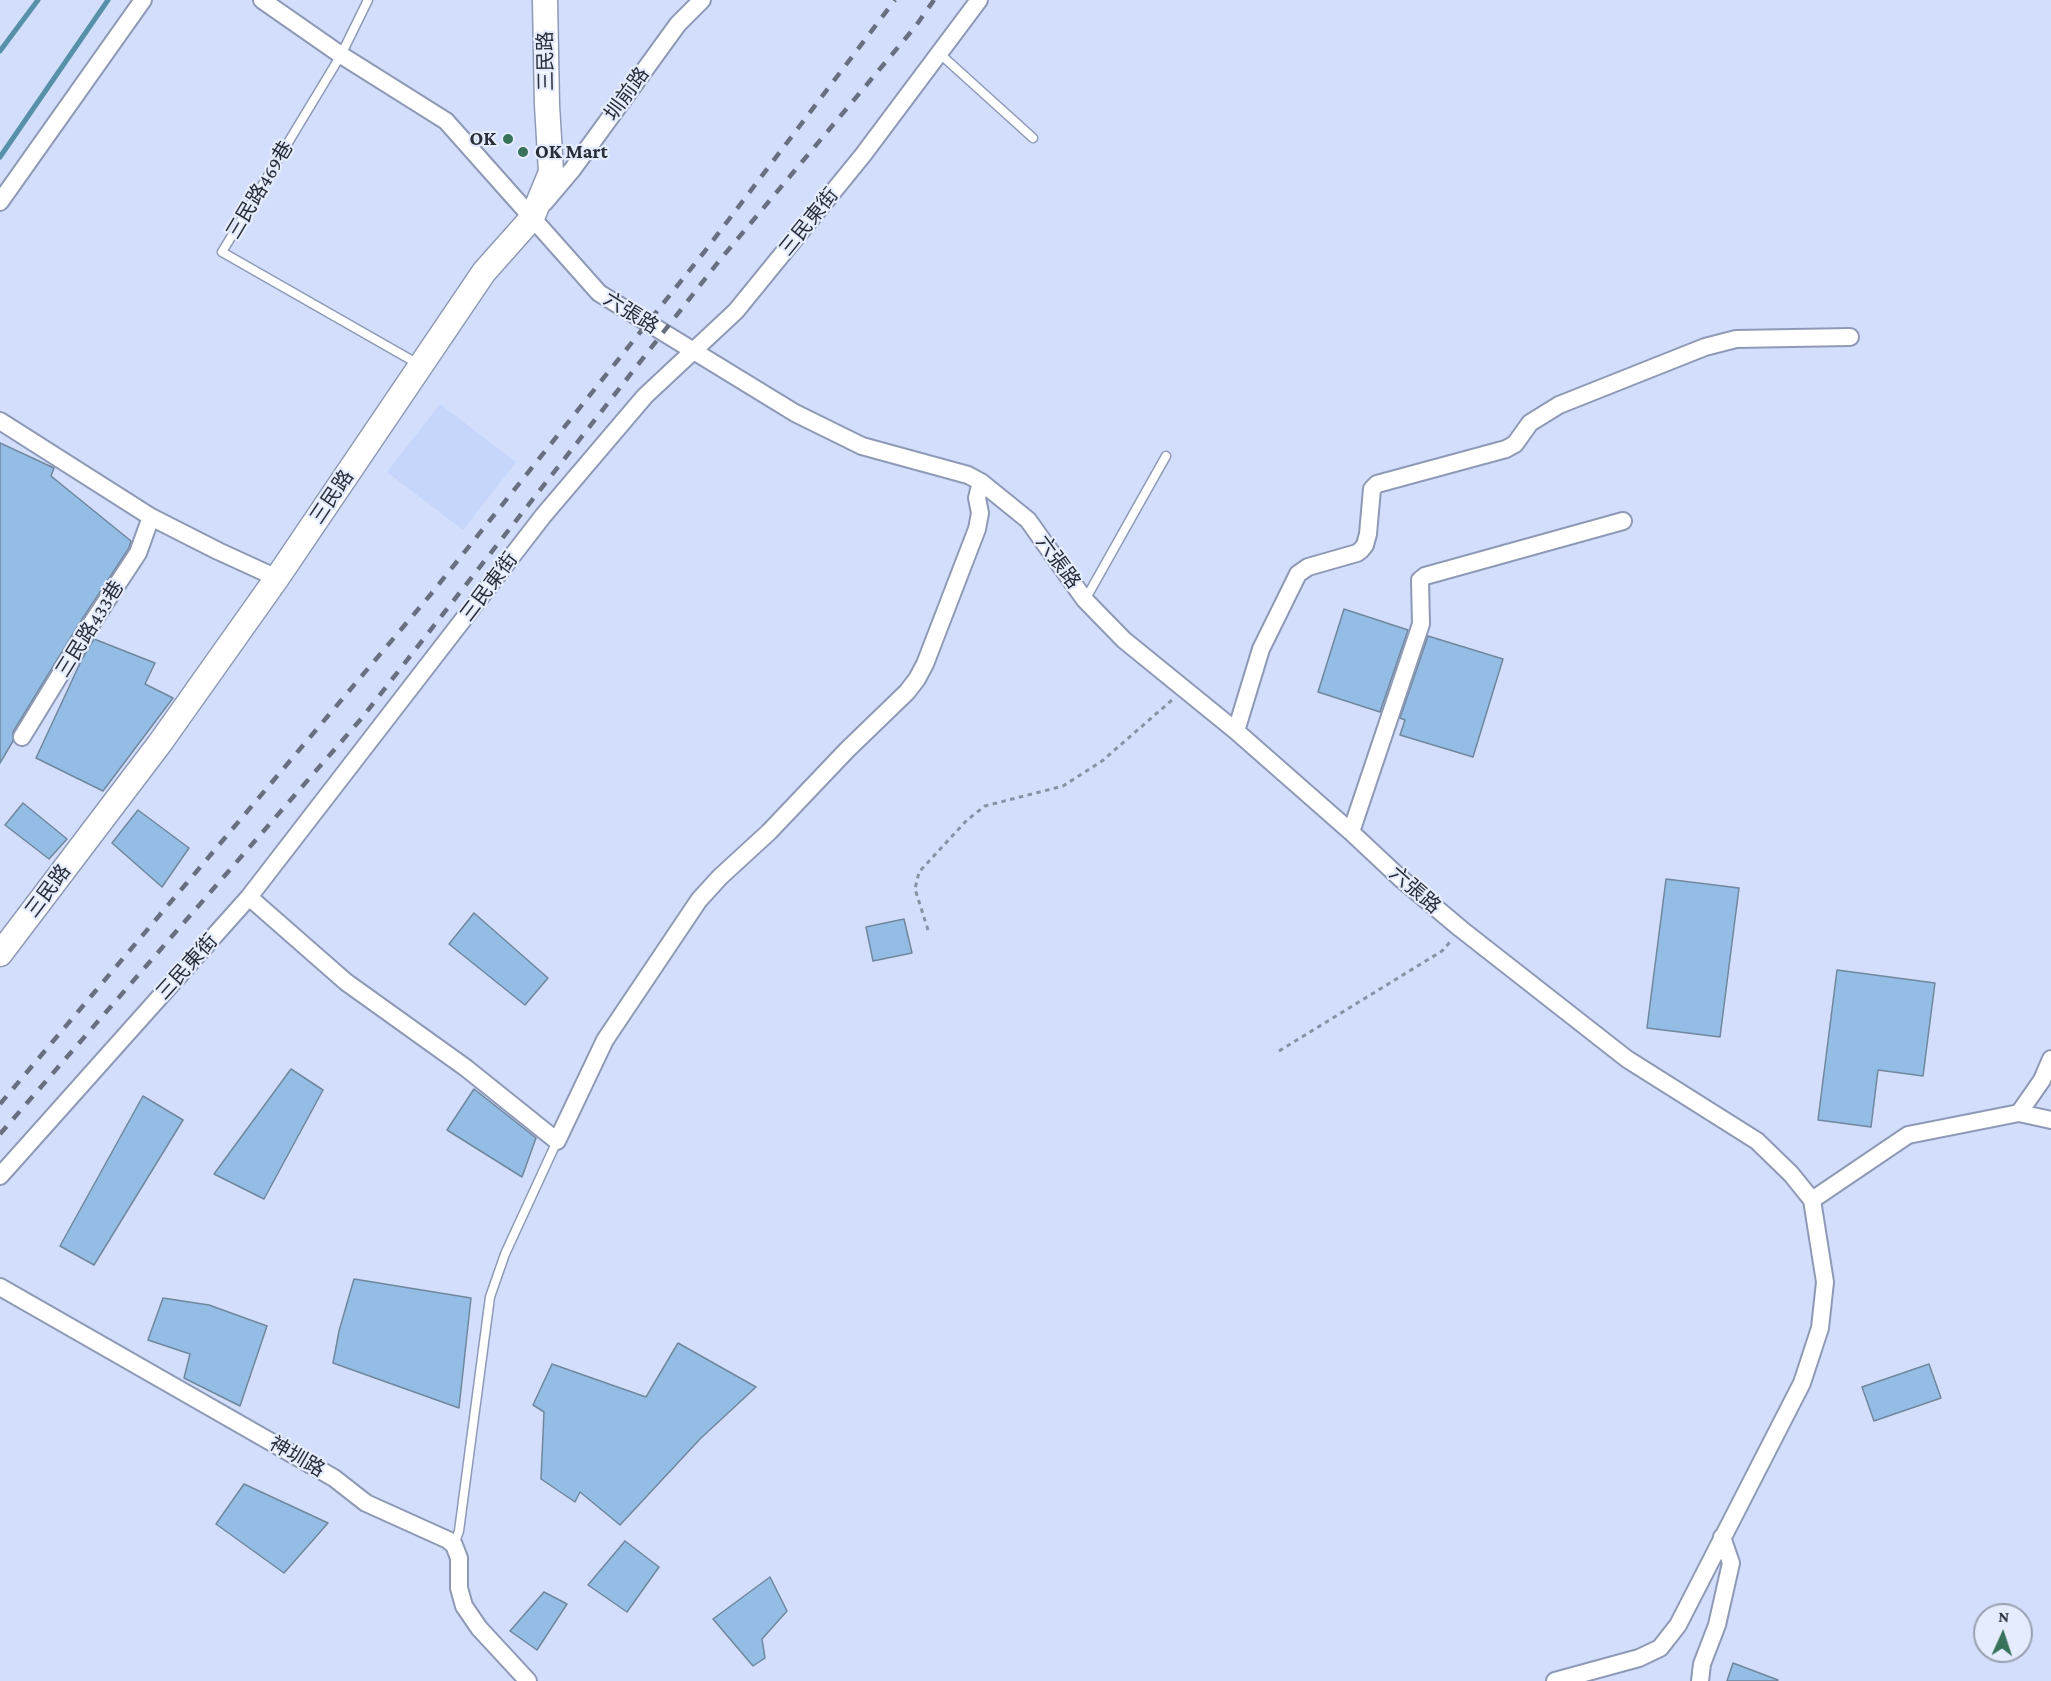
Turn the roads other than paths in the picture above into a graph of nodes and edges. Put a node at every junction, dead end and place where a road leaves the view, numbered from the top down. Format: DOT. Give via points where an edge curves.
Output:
graph roads {
  1 [pos="143,0"];
  2 [pos="262,0"];
  3 [pos="368,0"];
  4 [pos="545,0"];
  5 [pos="702,0"];
  6 [pos="979,0"];
  7 [pos="939,53"];
  8 [pos="341,55"];
  9 [pos="1033,138"];
  10 [pos="0,202"];
  11 [pos="532,218"];
  12 [pos="1850,337"];
  13 [pos="692,351"];
  14 [pos="420,366"];
  15 [pos="0,421"];
  16 [pos="1167,456"];
  17 [pos="981,482"];
  18 [pos="151,518"];
  19 [pos="1623,521"];
  20 [pos="277,578"];
  21 [pos="1085,600"];
  22 [pos="1236,731"];
  23 [pos="22,737"];
  24 [pos="1352,832"];
  25 [pos="249,897"];
  26 [pos="0,954"];
  27 [pos="2051,1059"];
  28 [pos="2019,1113"];
  29 [pos="2051,1120"];
  30 [pos="557,1141"];
  31 [pos="0,1176"];
  32 [pos="1812,1200"];
  33 [pos="0,1287"];
  34 [pos="1722,1536"];
  35 [pos="454,1545"];
  36 [pos="528,1681"];
  37 [pos="1555,1681"];
  38 [pos="1700,1681"];
  1 -- 10 [label="street"];
  2 -- 8 [label="street, 六張路"];
  3 -- 8 [label="lane"];
  4 -- 11 [label="street, 三民路" via="551,172"];
  5 -- 11 [label="street, 圳前路" via="678,24 572,170"];
  6 -- 7 [label="street, 三民東街"];
  7 -- 9 [label="lane"];
  7 -- 13 [label="street, 三民東街" via="773,267 736,311"];
  8 -- 11 [label="street, 六張路" via="446,121"];
  8 -- 14 [label="lane, 三民路469巷" via="222,252"];
  11 -- 13 [label="street, 六張路" via="599,293"];
  11 -- 14 [label="street, 三民路" via="484,272"];
  12 -- 22 [label="street" via="1736,339 1705,347 1559,405 1530,423 1515,444 1506,449 1377,484 1372,489 1367,540 1361,550 1298,574 1261,650"];
  13 -- 17 [label="street, 六張路" via="795,413 862,446"];
  13 -- 25 [label="street, 三民東街" via="645,396 543,516"];
  14 -- 20 [label="street, 三民路"];
  15 -- 18 [label="street"];
  16 -- 21 [label="lane"];
  17 -- 21 [label="street, 六張路" via="1028,520"];
  17 -- 30 [label="street" via="977,529 917,680 703,895 604,1040"];
  18 -- 20 [label="street"];
  18 -- 23 [label="street, 三民路433巷" via="138,553"];
  19 -- 24 [label="street" via="1420,580 1421,624"];
  20 -- 26 [label="street, 三民路"];
  21 -- 22 [label="street, 六張路" via="1124,640"];
  22 -- 24 [label="street, 六張路"];
  24 -- 32 [label="street, 六張路" via="1461,929 1626,1059 1756,1141"];
  25 -- 30 [label="street" via="346,982 466,1068"];
  25 -- 31 [label="street, 三民東街"];
  27 -- 28 [label="street"];
  28 -- 29 [label="street"];
  28 -- 32 [label="street" via="1908,1135"];
  30 -- 35 [label="lane" via="490,1297"];
  32 -- 34 [label="street" via="1825,1282 1820,1328 1802,1383"];
  33 -- 35 [label="street, 神圳路" via="334,1478 366,1503"];
  34 -- 37 [label="street" via="1678,1625 1660,1648 1639,1658"];
  34 -- 38 [label="street" via="1731,1563"];
  35 -- 36 [label="street" via="464,1606 478,1628"];
}
